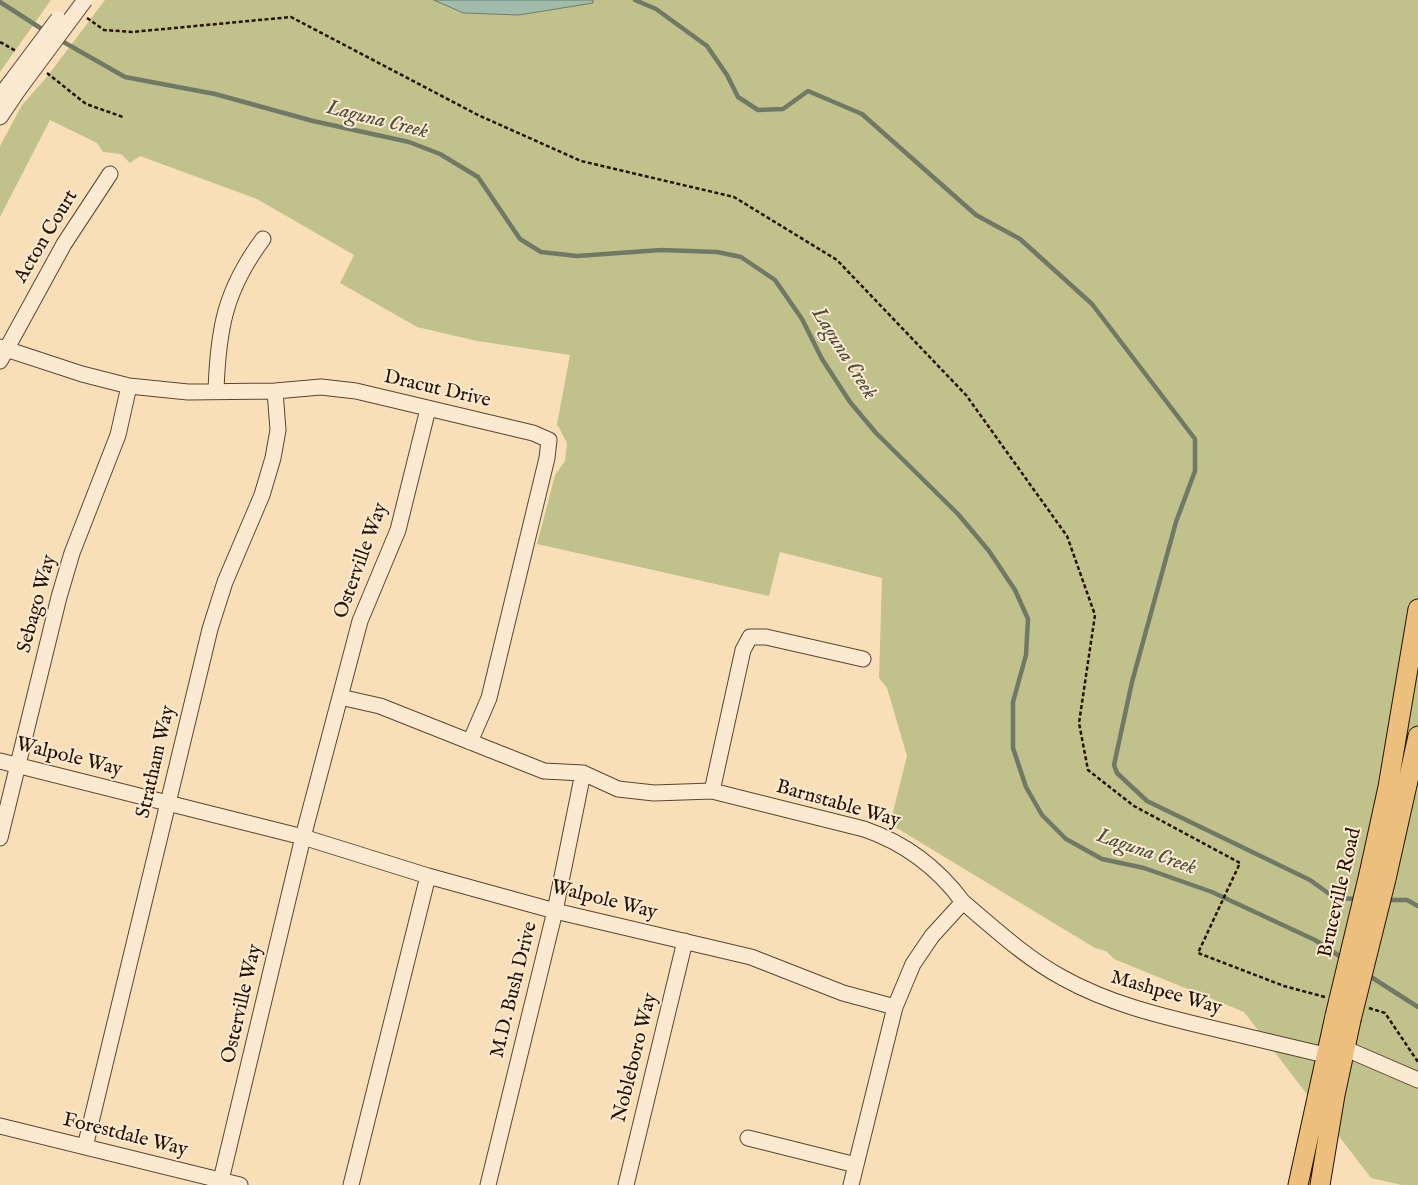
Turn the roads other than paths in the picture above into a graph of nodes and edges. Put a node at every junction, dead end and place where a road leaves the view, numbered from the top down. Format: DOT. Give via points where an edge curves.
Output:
graph roads {
  1 [pos="73,0"];
  2 [pos="84,8"];
  3 [pos="14,86"];
  4 [pos="0,96"];
  5 [pos="0,117"];
  6 [pos="110,174"];
  7 [pos="263,239"];
  8 [pos="2,352"];
  9 [pos="130,386"];
  10 [pos="276,391"];
  11 [pos="216,392"];
  12 [pos="428,409"];
  13 [pos="1418,609"];
  14 [pos="863,659"];
  15 [pos="340,697"];
  16 [pos="1418,736"];
  17 [pos="470,742"];
  18 [pos="0,761"];
  19 [pos="17,765"];
  20 [pos="583,773"];
  21 [pos="712,791"];
  22 [pos="168,803"];
  23 [pos="303,837"];
  24 [pos="0,838"];
  25 [pos="428,876"];
  26 [pos="1377,876"];
  27 [pos="964,902"];
  28 [pos="555,911"];
  29 [pos="685,941"];
  30 [pos="895,1007"];
  31 [pos="1343,1018"];
  32 [pos="1344,1048"];
  33 [pos="1325,1055"];
  34 [pos="1418,1080"];
  35 [pos="0,1126"];
  36 [pos="748,1138"];
  37 [pos="85,1147"];
  38 [pos="856,1165"];
  39 [pos="221,1180"];
  40 [pos="240,1185"];
  41 [pos="351,1185"];
  42 [pos="488,1185"];
  43 [pos="626,1185"];
  44 [pos="851,1185"];
  45 [pos="1298,1185"];
  46 [pos="1320,1185"];
  1 -- 3 [label="street, bridge"];
  2 -- 3 [label="street, bridge"];
  3 -- 4 [label="street"];
  3 -- 5 [label="street"];
  6 -- 8 [label="street, Acton Court" via="64,244"];
  7 -- 11 [label="street" via="236,279 229,299 217,354"];
  8 -- 9 [label="street, Dracut Drive"];
  9 -- 11 [label="street, Dracut Drive"];
  9 -- 19 [label="street, Sebago Way" via="118,435 72,553"];
  10 -- 11 [label="street, Dracut Drive"];
  10 -- 12 [label="street, Dracut Drive" via="321,387 356,390"];
  10 -- 22 [label="street, Stratham Way" via="278,430 273,458 210,629"];
  12 -- 15 [label="street, Osterville Way" via="398,530 360,621"];
  12 -- 17 [label="street, Dracut Drive" via="533,433 549,440 488,698"];
  13 -- 26 [label="main road, Bruceville Road" via="1388,787"];
  14 -- 21 [label="street" via="766,637 750,637 743,650"];
  15 -- 17 [label="street" via="380,706"];
  15 -- 23 [label="street"];
  16 -- 26 [label="main road, Bruceville Road"];
  17 -- 20 [label="street" via="544,771"];
  18 -- 19 [label="street, Walpole Way"];
  19 -- 22 [label="street, Walpole Way"];
  19 -- 24 [label="street, Sebago Way"];
  20 -- 21 [label="street, Barnstable Way" via="618,789 654,793"];
  20 -- 28 [label="street, M.D. Bush Drive"];
  21 -- 27 [label="street, Barnstable Way" via="887,837 926,862"];
  22 -- 23 [label="street, Walpole Way"];
  22 -- 37 [label="street, Stratham Way"];
  23 -- 25 [label="street, Walpole Way"];
  23 -- 39 [label="street, Osterville Way"];
  25 -- 28 [label="street, Walpole Way"];
  25 -- 41 [label="street"];
  26 -- 31 [label="main road, Bruceville Road, bridge"];
  27 -- 30 [label="street" via="927,943 913,964"];
  27 -- 33 [label="street, Mashpee Way" via="1033,960 1094,994 1123,1006"];
  28 -- 29 [label="street, Walpole Way"];
  28 -- 42 [label="street, M.D. Bush Drive"];
  29 -- 30 [label="street, Walpole Way" via="751,957 814,982"];
  29 -- 43 [label="street, Nobleboro Way"];
  30 -- 38 [label="street"];
  31 -- 32 [label="main road, Bruceville Road"];
  31 -- 33 [label="main road, Bruceville Road"];
  32 -- 34 [label="street"];
  32 -- 46 [label="main road, Bruceville Road"];
  33 -- 45 [label="main road, Bruceville Road"];
  35 -- 37 [label="street, Forestdale Way"];
  36 -- 38 [label="street"];
  37 -- 39 [label="street, Forestdale Way"];
  38 -- 44 [label="street"];
  39 -- 40 [label="street, Forestdale Way"];
}
